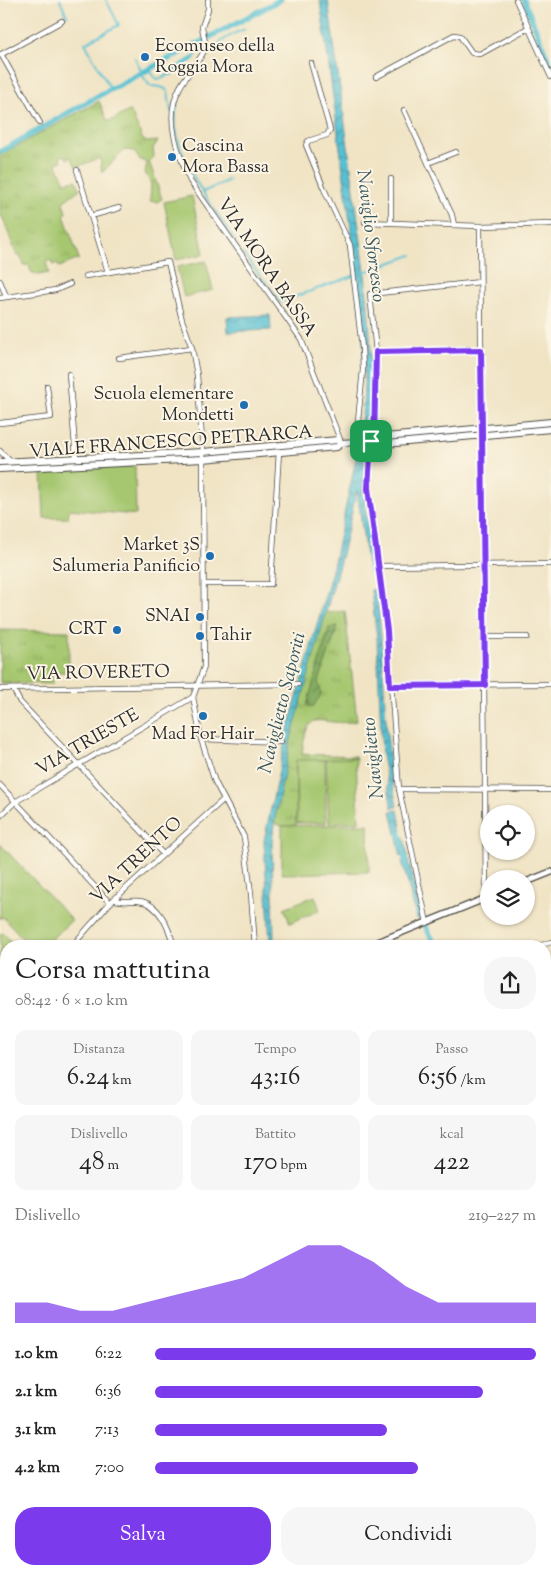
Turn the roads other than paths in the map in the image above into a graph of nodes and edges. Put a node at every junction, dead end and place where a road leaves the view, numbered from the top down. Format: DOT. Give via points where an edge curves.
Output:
graph roads {
  1 [pos="208,0"];
  2 [pos="516,0"];
  3 [pos="62,21"];
  4 [pos="528,28"];
  5 [pos="0,54"];
  6 [pos="311,64"];
  7 [pos="376,77"];
  8 [pos="551,77"];
  9 [pos="404,110"];
  10 [pos="40,123"];
  11 [pos="456,152"];
  12 [pos="428,163"];
  13 [pos="77,170"];
  14 [pos="391,179"];
  15 [pos="120,208"];
  16 [pos="90,216"];
  17 [pos="365,222"];
  18 [pos="390,223"];
  19 [pos="551,224"];
  20 [pos="454,225"];
  21 [pos="480,226"];
  22 [pos="108,272"];
  23 [pos="86,276"];
  24 [pos="0,281"];
  25 [pos="480,282"];
  26 [pos="70,284"];
  27 [pos="6,296"];
  28 [pos="0,298"];
  29 [pos="192,348"];
  30 [pos="481,350"];
  31 [pos="376,352"];
  32 [pos="119,358"];
  33 [pos="69,374"];
  34 [pos="47,386"];
  35 [pos="551,422"];
  36 [pos="0,423"];
  37 [pos="551,429"];
  38 [pos="482,432"];
  39 [pos="371,441"];
  40 [pos="357,442"];
  41 [pos="342,443"];
  42 [pos="278,449"];
  43 [pos="0,451"];
  44 [pos="203,456"];
  45 [pos="76,458"];
  46 [pos="10,461"];
  47 [pos="0,462"];
  48 [pos="0,469"];
  49 [pos="551,564"];
  50 [pos="483,565"];
  51 [pos="378,566"];
  52 [pos="205,584"];
  53 [pos="483,637"];
  54 [pos="527,637"];
  55 [pos="298,684"];
  56 [pos="551,684"];
  57 [pos="485,685"];
  58 [pos="196,686"];
  59 [pos="390,686"];
  60 [pos="0,688"];
  61 [pos="13,689"];
  62 [pos="193,697"];
  63 [pos="201,739"];
  64 [pos="281,742"];
  65 [pos="78,764"];
  66 [pos="0,786"];
  67 [pos="399,789"];
  68 [pos="486,790"];
  69 [pos="551,790"];
  70 [pos="224,799"];
  71 [pos="15,802"];
  72 [pos="0,816"];
  73 [pos="163,854"];
  74 [pos="487,870"];
  75 [pos="551,872"];
  76 [pos="535,878"];
  77 [pos="112,901"];
  78 [pos="480,901"];
  79 [pos="427,923"];
  80 [pos="77,940"];
  81 [pos="172,940"];
  82 [pos="255,940"];
  83 [pos="384,940"];
  1 -- 41 [label="street, VIA MORA BASSA" via="202,27 206,44 204,52 179,88 174,113 178,154 190,181 300,339"];
  2 -- 4 [label="street"];
  3 -- 5 [label="street"];
  4 -- 7 [label="street" via="480,54 469,51 460,36 449,37"];
  4 -- 8 [label="street"];
  5 -- 10 [label="street"];
  6 -- 40 [label="street" via="330,130 327,135 306,144 350,245 354,276 363,369"];
  9 -- 12 [label="street"];
  11 -- 12 [label="street"];
  12 -- 20 [label="street"];
  13 -- 16 [label="street"];
  14 -- 18 [label="street"];
  15 -- 16 [label="street"];
  16 -- 22 [label="street"];
  17 -- 18 [label="street"];
  18 -- 20 [label="street"];
  19 -- 21 [label="street"];
  20 -- 21 [label="street"];
  21 -- 25 [label="street"];
  22 -- 23 [label="street"];
  22 -- 29 [label="street" via="168,262"];
  24 -- 27 [label="street"];
  25 -- 30 [label="street"];
  25 -- 31 [label="street" via="370,294"];
  26 -- 27 [label="street" via="56,290"];
  27 -- 28 [label="street"];
  29 -- 32 [label="street"];
  29 -- 44 [label="street"];
  30 -- 31 [label="street"];
  30 -- 38 [label="street"];
  31 -- 39 [label="street"];
  33 -- 45 [label="street"];
  34 -- 36 [label="street" via="51,417"];
  35 -- 38 [label="main road, VIALE FRANCESCO PETRARCA"];
  37 -- 38 [label="main road, VIALE FRANCESCO PETRARCA"];
  38 -- 39 [label="main road, VIALE FRANCESCO PETRARCA" via="385,444"];
  38 -- 50 [label="street"];
  39 -- 40 [label="main road, VIALE FRANCESCO PETRARCA"];
  39 -- 51 [label="street" via="368,488"];
  40 -- 41 [label="main road, VIALE FRANCESCO PETRARCA"];
  41 -- 42 [label="main road, VIALE FRANCESCO PETRARCA" via="338,440"];
  42 -- 44 [label="main road, VIALE FRANCESCO PETRARCA"];
  42 -- 52 [label="street" via="270,584"];
  43 -- 46 [label="street"];
  44 -- 45 [label="main road, VIALE FRANCESCO PETRARCA"];
  44 -- 48 [label="main road, VIALE FRANCESCO PETRARCA"];
  44 -- 52 [label="street"];
  45 -- 46 [label="main road, VIALE FRANCESCO PETRARCA"];
  46 -- 47 [label="main road, VIALE FRANCESCO PETRARCA"];
  49 -- 50 [label="street"];
  50 -- 51 [label="street"];
  50 -- 53 [label="street"];
  51 -- 59 [label="street"];
  52 -- 58 [label="street" via="204,668"];
  53 -- 54 [label="street"];
  53 -- 57 [label="street"];
  55 -- 58 [label="street, VIA ROVERETO"];
  56 -- 57 [label="street"];
  57 -- 59 [label="street"];
  57 -- 68 [label="street"];
  58 -- 61 [label="street, VIA ROVERETO"];
  58 -- 62 [label="street"];
  59 -- 67 [label="street"];
  60 -- 61 [label="street, VIA ROVERETO"];
  61 -- 65 [label="street" via="20,702"];
  62 -- 63 [label="street"];
  62 -- 65 [label="street, VIA TRIESTE"];
  63 -- 64 [label="street"];
  63 -- 70 [label="street"];
  65 -- 71 [label="street, VIA TRIESTE"];
  65 -- 73 [label="street"];
  66 -- 71 [label="street"];
  67 -- 68 [label="street"];
  67 -- 79 [label="street"];
  68 -- 69 [label="street"];
  68 -- 74 [label="street"];
  70 -- 73 [label="street, VIA TRENTO"];
  70 -- 82 [label="street" via="244,837"];
  71 -- 72 [label="street, VIA TRIESTE"];
  71 -- 77 [label="street"];
  73 -- 77 [label="street, VIA TRENTO"];
  75 -- 76 [label="street"];
  77 -- 80 [label="street, VIA TRENTO"];
  77 -- 81 [label="street" via="139,901 154,908"];
  78 -- 79 [label="street"];
  79 -- 83 [label="street"];
}
